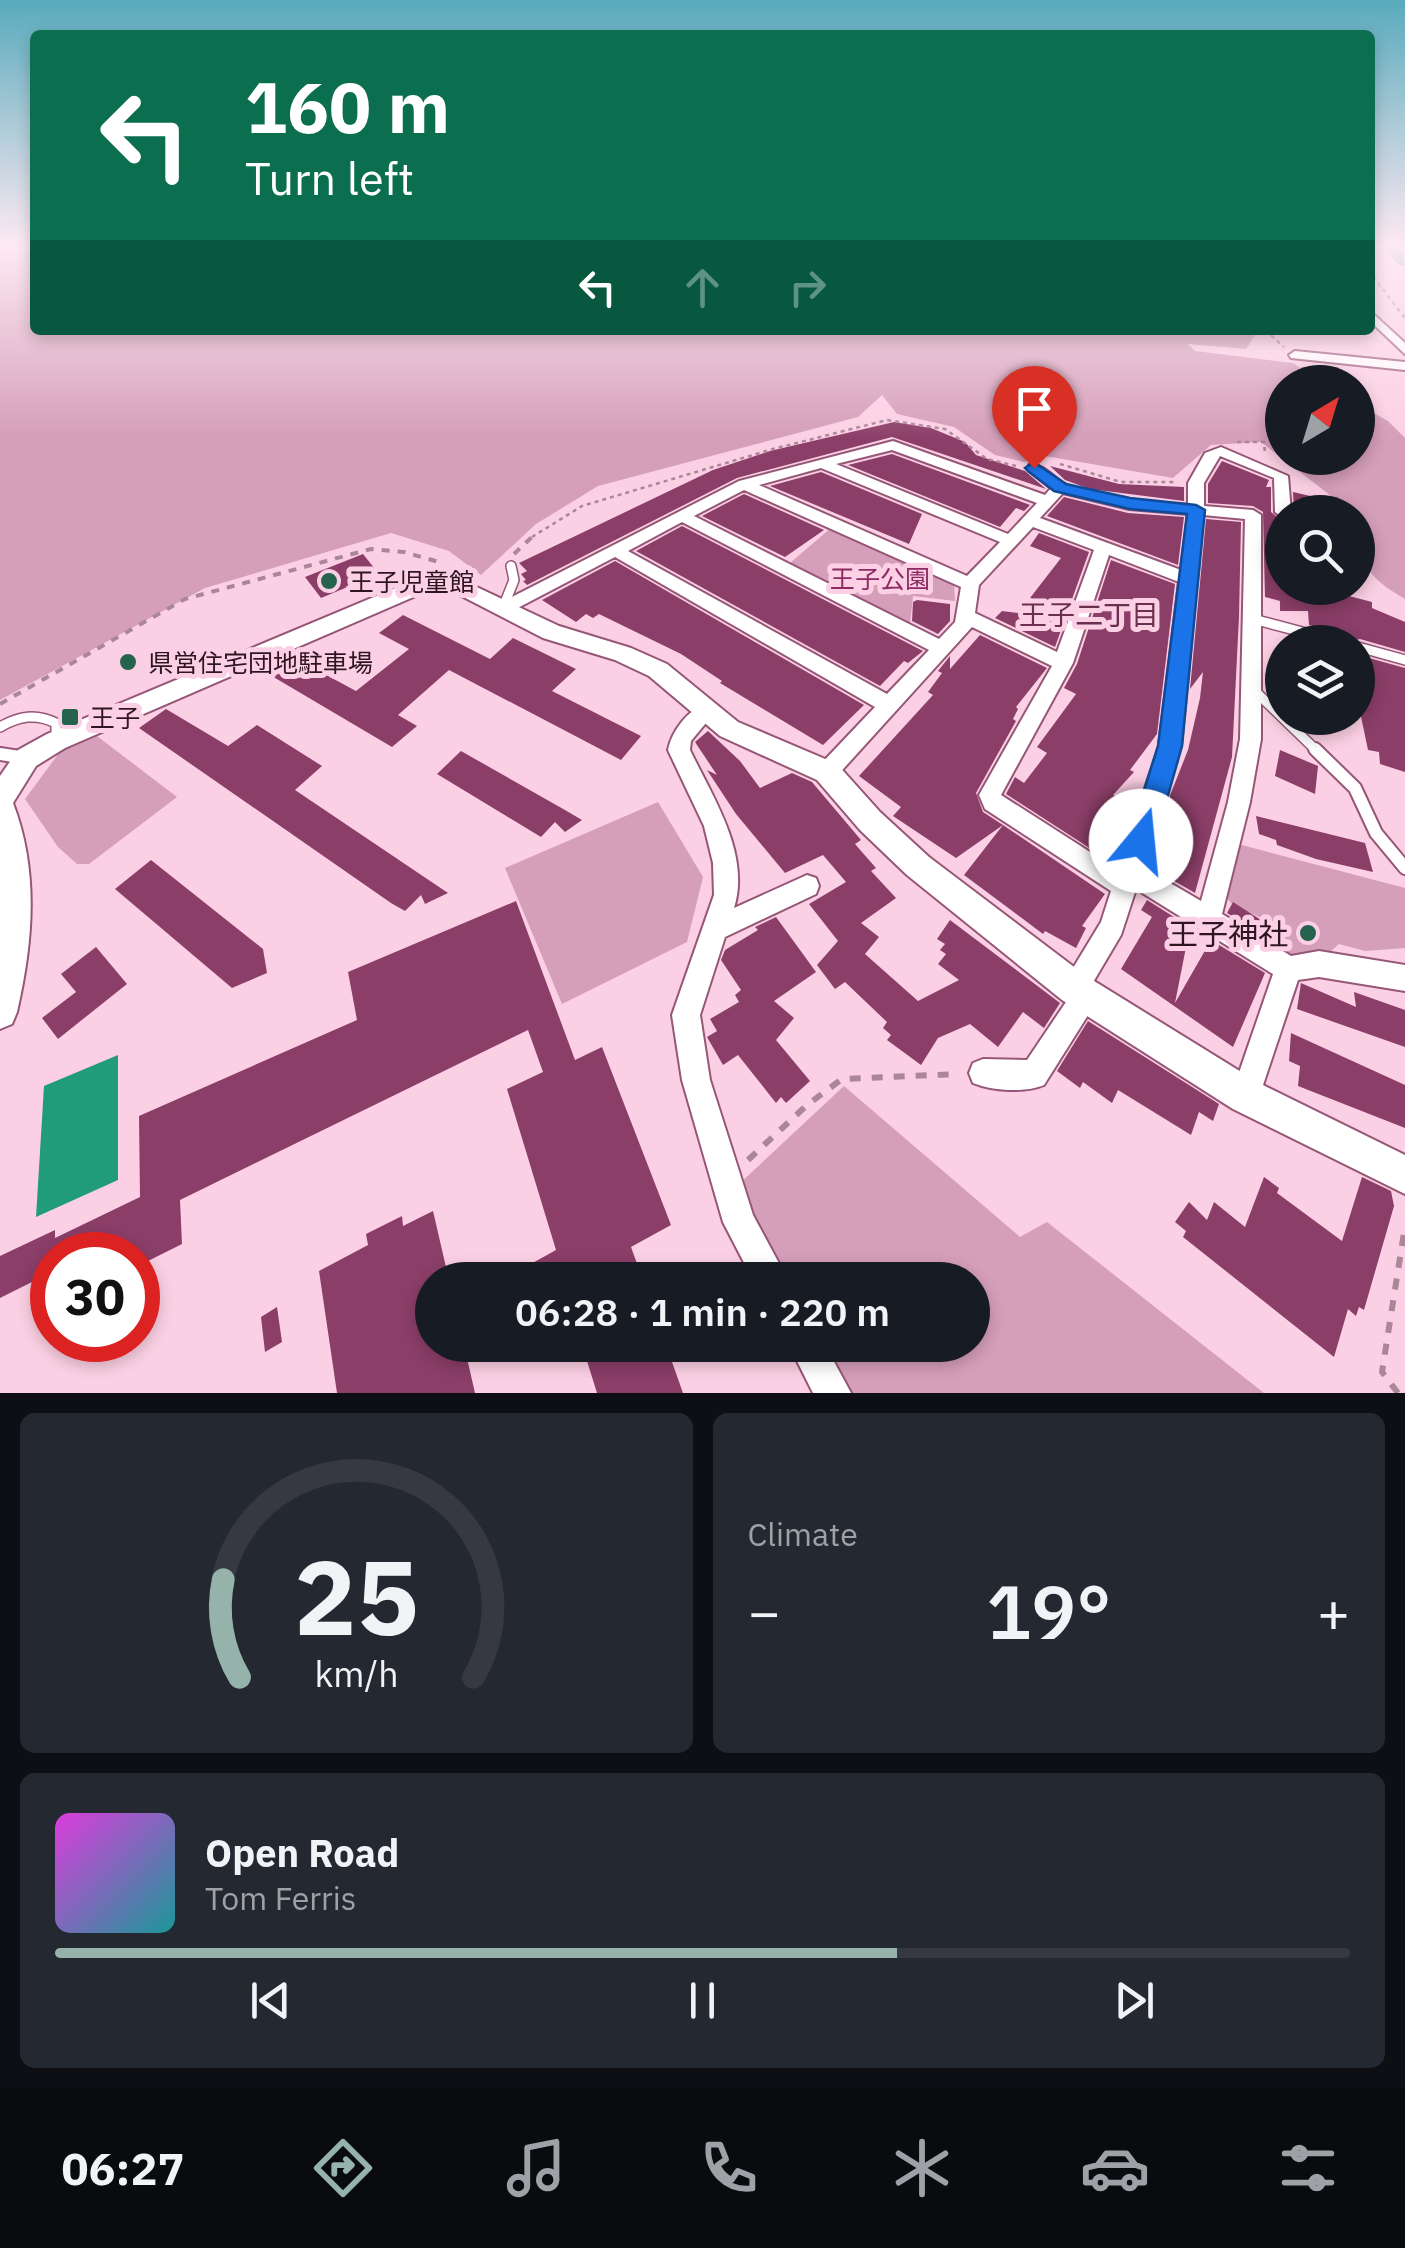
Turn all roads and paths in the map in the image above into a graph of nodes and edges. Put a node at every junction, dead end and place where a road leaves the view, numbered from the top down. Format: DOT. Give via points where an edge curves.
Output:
graph roads {
  1 [pos="1375,319"];
  2 [pos="1271,335"];
  3 [pos="1405,350"];
  4 [pos="1295,355"];
  5 [pos="1405,366"];
  6 [pos="888,420"];
  7 [pos="823,464"];
  8 [pos="1034,468"];
  9 [pos="744,484"];
  10 [pos="1053,494"];
  11 [pos="1282,495"];
  12 [pos="1196,510"];
  13 [pos="680,515"];
  14 [pos="1253,515"];
  15 [pos="1265,515"];
  16 [pos="1030,520"];
  17 [pos="1009,540"];
  18 [pos="1104,547"];
  19 [pos="615,550"];
  20 [pos="510,566"];
  21 [pos="1186,578"];
  22 [pos="444,581"];
  23 [pos="970,584"];
  24 [pos="508,606"];
  25 [pos="967,617"];
  26 [pos="1253,619"];
  27 [pos="1276,625"];
  28 [pos="942,649"];
  29 [pos="1375,652"];
  30 [pos="1405,660"];
  31 [pos="1062,662"];
  32 [pos="1252,688"];
  33 [pos="0,704"];
  34 [pos="888,705"];
  35 [pos="705,712"];
  36 [pos="0,727"];
  37 [pos="56,741"];
  38 [pos="14,756"];
  39 [pos="827,772"];
  40 [pos="0,802"];
  41 [pos="1405,868"];
  42 [pos="1128,880"];
  43 [pos="807,886"];
  44 [pos="1208,919"];
  45 [pos="717,928"];
  46 [pos="1288,969"];
  47 [pos="1405,978"];
  48 [pos="1080,992"];
  49 [pos="0,1012"];
  50 [pos="983,1073"];
  51 [pos="1246,1096"];
  52 [pos="1405,1174"];
  53 [pos="727,1180"];
  54 [pos="1405,1226"];
  55 [pos="761,1262"];
  56 [pos="816,1362"];
  57 [pos="833,1393"];
  58 [pos="1398,1393"];
  1 -- 3 [label="street"];
  2 -- 4 [label="path"];
  4 -- 5 [label="street"];
  6 -- 20 [label="path" via="582,506 532,536"];
  7 -- 9 [label="street"];
  7 -- 10 [label="street" via="893,445"];
  7 -- 17 [label="street"];
  8 -- 10 [label="street"];
  9 -- 13 [label="street"];
  9 -- 23 [label="street"];
  10 -- 12 [label="street"];
  10 -- 16 [label="street"];
  11 -- 12 [label="street" via="1281,476 1221,451 1212,453 1196,483"];
  12 -- 14 [label="street"];
  12 -- 21 [label="street"];
  13 -- 19 [label="street"];
  13 -- 28 [label="street"];
  14 -- 15 [label="street"];
  14 -- 26 [label="street"];
  16 -- 17 [label="street"];
  16 -- 18 [label="street"];
  17 -- 23 [label="street"];
  18 -- 21 [label="street"];
  18 -- 31 [label="street"];
  19 -- 24 [label="street"];
  19 -- 34 [label="street"];
  20 -- 24 [label="lane"];
  21 -- 42 [label="street" via="1170,746"];
  22 -- 24 [label="street"];
  22 -- 33 [label="path" via="449,571 440,562 370,549 222,589 185,600"];
  22 -- 37 [label="street"];
  23 -- 25 [label="street"];
  24 -- 35 [label="street" via="551,632 658,670"];
  25 -- 28 [label="street"];
  25 -- 31 [label="street"];
  26 -- 27 [label="lane"];
  26 -- 32 [label="street"];
  28 -- 34 [label="street"];
  29 -- 30 [label="lane"];
  31 -- 42 [label="street" via="992,802"];
  32 -- 41 [label="lane" via="1355,788 1376,833"];
  32 -- 44 [label="street" via="1252,726"];
  34 -- 39 [label="street"];
  35 -- 39 [label="street"];
  35 -- 45 [label="street" via="681,738 680,750 724,862 726,895"];
  36 -- 37 [label="lane" via="35,714 56,723"];
  37 -- 38 [label="street"];
  38 -- 40 [label="street"];
  39 -- 48 [label="street" via="918,866"];
  40 -- 49 [label="street" via="18,890 12,966"];
  42 -- 44 [label="street"];
  42 -- 48 [label="street"];
  43 -- 45 [label="street" via="789,907"];
  44 -- 46 [label="street"];
  45 -- 53 [label="street" via="686,1015 696,1080"];
  46 -- 47 [label="street" via="1319,964"];
  46 -- 51 [label="street"];
  48 -- 50 [label="street" via="1034,1075"];
  48 -- 51 [label="street"];
  50 -- 53 [label="path" via="842,1078"];
  51 -- 52 [label="street"];
  53 -- 55 [label="street"];
  54 -- 58 [label="path" via="1382,1372"];
  56 -- 57 [label="street"];
}
